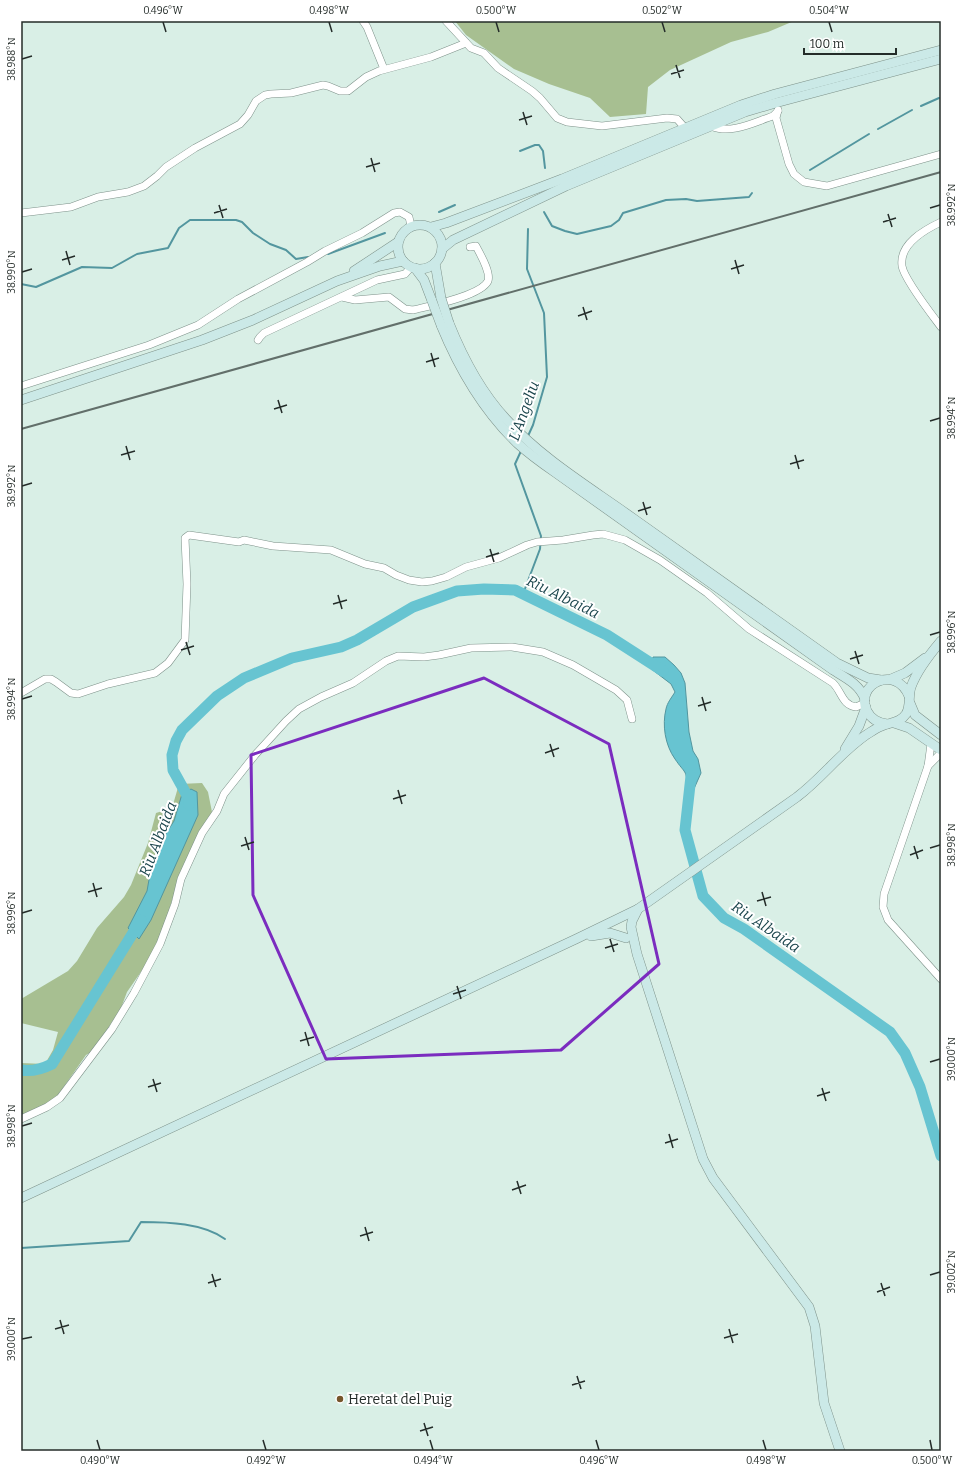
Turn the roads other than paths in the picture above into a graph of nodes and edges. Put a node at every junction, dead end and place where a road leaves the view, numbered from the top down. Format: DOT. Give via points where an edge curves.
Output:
graph roads {
  1 [pos="363,21"];
  2 [pos="446,21"];
  3 [pos="466,42"];
  4 [pos="941,50"];
  5 [pos="941,59"];
  6 [pos="384,69"];
  7 [pos="778,106"];
  8 [pos="685,128"];
  9 [pos="941,154"];
  10 [pos="21,213"];
  11 [pos="941,222"];
  12 [pos="411,226"];
  13 [pos="431,227"];
  14 [pos="398,242"];
  15 [pos="470,247"];
  16 [pos="442,249"];
  17 [pos="435,263"];
  18 [pos="410,265"];
  19 [pos="337,281"];
  20 [pos="342,297"];
  21 [pos="436,299"];
  22 [pos="941,327"];
  23 [pos="258,340"];
  24 [pos="21,386"];
  25 [pos="21,400"];
  26 [pos="558,470"];
  27 [pos="941,641"];
  28 [pos="929,655"];
  29 [pos="891,679"];
  30 [pos="881,680"];
  31 [pos="21,693"];
  32 [pos="910,699"];
  33 [pos="865,703"];
  34 [pos="632,719"];
  35 [pos="891,723"];
  36 [pos="941,735"];
  37 [pos="931,744"];
  38 [pos="941,750"];
  39 [pos="843,753"];
  40 [pos="941,753"];
  41 [pos="928,766"];
  42 [pos="638,909"];
  43 [pos="620,918"];
  44 [pos="631,927"];
  45 [pos="626,938"];
  46 [pos="576,939"];
  47 [pos="637,954"];
  48 [pos="941,979"];
  49 [pos="21,1119"];
  50 [pos="21,1198"];
  51 [pos="840,1451"];
  1 -- 6 [label="street"];
  2 -- 3 [label="street"];
  3 -- 6 [label="street" via="431,57"];
  3 -- 8 [label="street" via="532,91 557,118 567,122 602,126 667,118 677,119"];
  4 -- 8 [label="main road" via="775,94"];
  5 -- 7 [label="main road"];
  6 -- 10 [label="street" via="366,77 344,92 323,85 260,98 240,124 195,148 134,190 98,197 71,207"];
  7 -- 9 [label="street" via="776,118 788,164 794,174 804,182 827,186"];
  7 -- 16 [label="main road" via="745,112 566,186 453,240"];
  8 -- 13 [label="main road" via="562,179"];
  11 -- 22 [label="street" via="916,237 902,262 904,273"];
  12 -- 13 [label="main road" via="418,224"];
  12 -- 14 [label="main road" via="405,230"];
  12 -- 24 [label="street" via="409,217 400,212 394,213 362,233 238,299 198,325 149,345"];
  13 -- 16 [label="main road" via="440,236"];
  14 -- 18 [label="main road" via="400,256"];
  14 -- 19 [label="main road"];
  15 -- 20 [label="street" via="476,246 488,274 488,281 474,293 413,310 405,309 389,297 355,300"];
  16 -- 17 [label="main road"];
  17 -- 18 [label="main road" via="422,269"];
  17 -- 21 [label="main road"];
  18 -- 19 [label="main road" via="380,266"];
  18 -- 20 [label="street" via="405,274 377,280"];
  18 -- 21 [label="main road" via="424,280"];
  19 -- 25 [label="main road" via="253,320 202,340"];
  20 -- 23 [label="street" via="264,333"];
  21 -- 26 [label="main road, bridge" via="463,374 488,411 503,422 518,443"];
  26 -- 30 [label="main road" via="837,663 868,678"];
  26 -- 33 [label="main road" via="826,666 855,684 860,688"];
  27 -- 28 [label="main road"];
  28 -- 29 [label="main road" via="905,673"];
  28 -- 32 [label="main road" via="913,682"];
  29 -- 30 [label="main road"];
  29 -- 32 [label="main road" via="903,685"];
  30 -- 33 [label="main road" via="869,689"];
  31 -- 33 [label="street" via="45,679 50,679 70,693 78,694 108,684 154,674 168,663 185,640 185,538 189,535 239,542 244,540 273,546 331,550 365,564 384,568 409,580 432,582 537,542 603,534 625,540 690,581 717,600 749,629 832,683 848,705 856,707"];
  32 -- 35 [label="main road" via="905,715"];
  32 -- 36 [label="main road" via="915,715"];
  33 -- 35 [label="main road" via="872,717 881,723"];
  33 -- 39 [label="main road" via="859,726"];
  34 -- 49 [label="street" via="627,700 616,690 573,665 543,652 512,647 471,648 424,657 398,656 353,683 299,709 224,794 217,811 202,833 181,879 160,944 112,1029 60,1098"];
  35 -- 37 [label="main road" via="909,728"];
  35 -- 39 [label="main road" via="880,726"];
  37 -- 38 [label="main road"];
  37 -- 41 [label="street"];
  39 -- 42 [label="main road" via="815,783"];
  40 -- 41 [label="street"];
  41 -- 48 [label="street" via="884,894 883,907 888,920"];
  42 -- 43 [label="main road"];
  42 -- 44 [label="main road"];
  43 -- 44 [label="main road"];
  43 -- 45 [label="main road" via="620,929"];
  43 -- 46 [label="main road"];
  44 -- 47 [label="main road"];
  45 -- 46 [label="main road" via="610,933"];
  45 -- 47 [label="main road"];
  46 -- 50 [label="main road"];
  47 -- 51 [label="main road" via="703,1159 713,1178 809,1307 815,1326 824,1403"];
}
